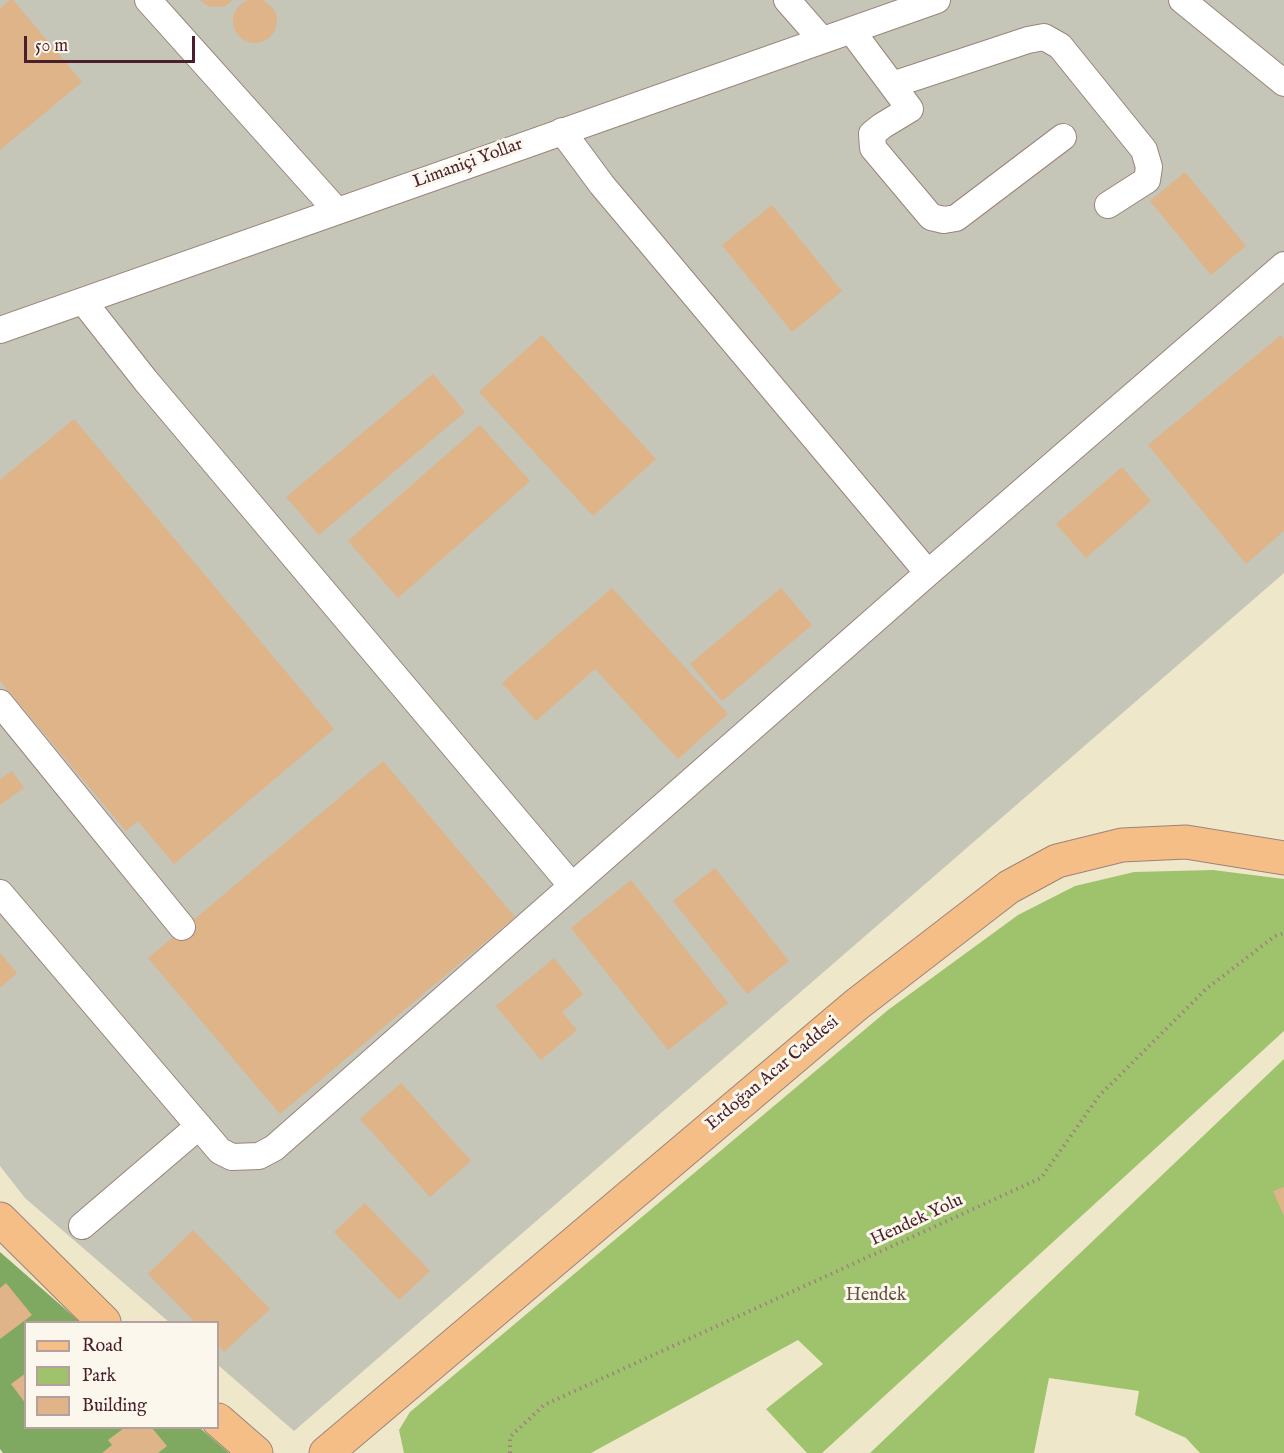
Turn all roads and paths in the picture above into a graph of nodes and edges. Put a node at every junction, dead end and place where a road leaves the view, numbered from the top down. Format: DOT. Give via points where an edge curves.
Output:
graph roads {
  1 [pos="148,0"];
  2 [pos="787,0"];
  3 [pos="937,0"];
  4 [pos="1182,0"];
  5 [pos="851,30"];
  6 [pos="822,40"];
  7 [pos="1284,83"];
  8 [pos="892,86"];
  9 [pos="561,131"];
  10 [pos="1063,137"];
  11 [pos="1108,206"];
  12 [pos="337,211"];
  13 [pos="1284,265"];
  14 [pos="83,301"];
  15 [pos="0,330"];
  16 [pos="928,573"];
  17 [pos="0,703"];
  18 [pos="1284,858"];
  19 [pos="572,886"];
  20 [pos="0,892"];
  21 [pos="182,927"];
  22 [pos="1284,933"];
  23 [pos="199,1126"];
  24 [pos="0,1219"];
  25 [pos="82,1226"];
  26 [pos="102,1321"];
  27 [pos="219,1421"];
  28 [pos="341,1448"];
  29 [pos="256,1453"];
  30 [pos="510,1453"];
  1 -- 12 [label="street"];
  2 -- 6 [label="street"];
  3 -- 5 [label="street, Limaniçi Yollar"];
  4 -- 7 [label="street"];
  5 -- 6 [label="street, Limaniçi Yollar"];
  5 -- 8 [label="street"];
  6 -- 9 [label="street, Limaniçi Yollar"];
  8 -- 10 [label="street" via="910,109 873,134 873,148 931,217 956,218"];
  8 -- 11 [label="street" via="1044,37 1060,46 1144,150 1149,167 1147,180"];
  9 -- 12 [label="street, Limaniçi Yollar"];
  9 -- 16 [label="street"];
  12 -- 14 [label="street, Limaniçi Yollar"];
  13 -- 16 [label="street"];
  14 -- 15 [label="street, Limaniçi Yollar"];
  14 -- 19 [label="street"];
  16 -- 19 [label="street"];
  17 -- 21 [label="street"];
  18 -- 28 [label="main road, Erdoğan Acar Caddesi" via="1186,842 1122,845 1057,861 1009,887 856,1005 673,1157"];
  19 -- 23 [label="street" via="274,1148 259,1156 232,1156 220,1151"];
  20 -- 23 [label="street"];
  22 -- 30 [label="path, Hendek Yolu" via="1206,989 1099,1096 1041,1178 544,1405 510,1437"];
  23 -- 25 [label="street"];
  24 -- 26 [label="main road"];
  27 -- 29 [label="main road"];
}
